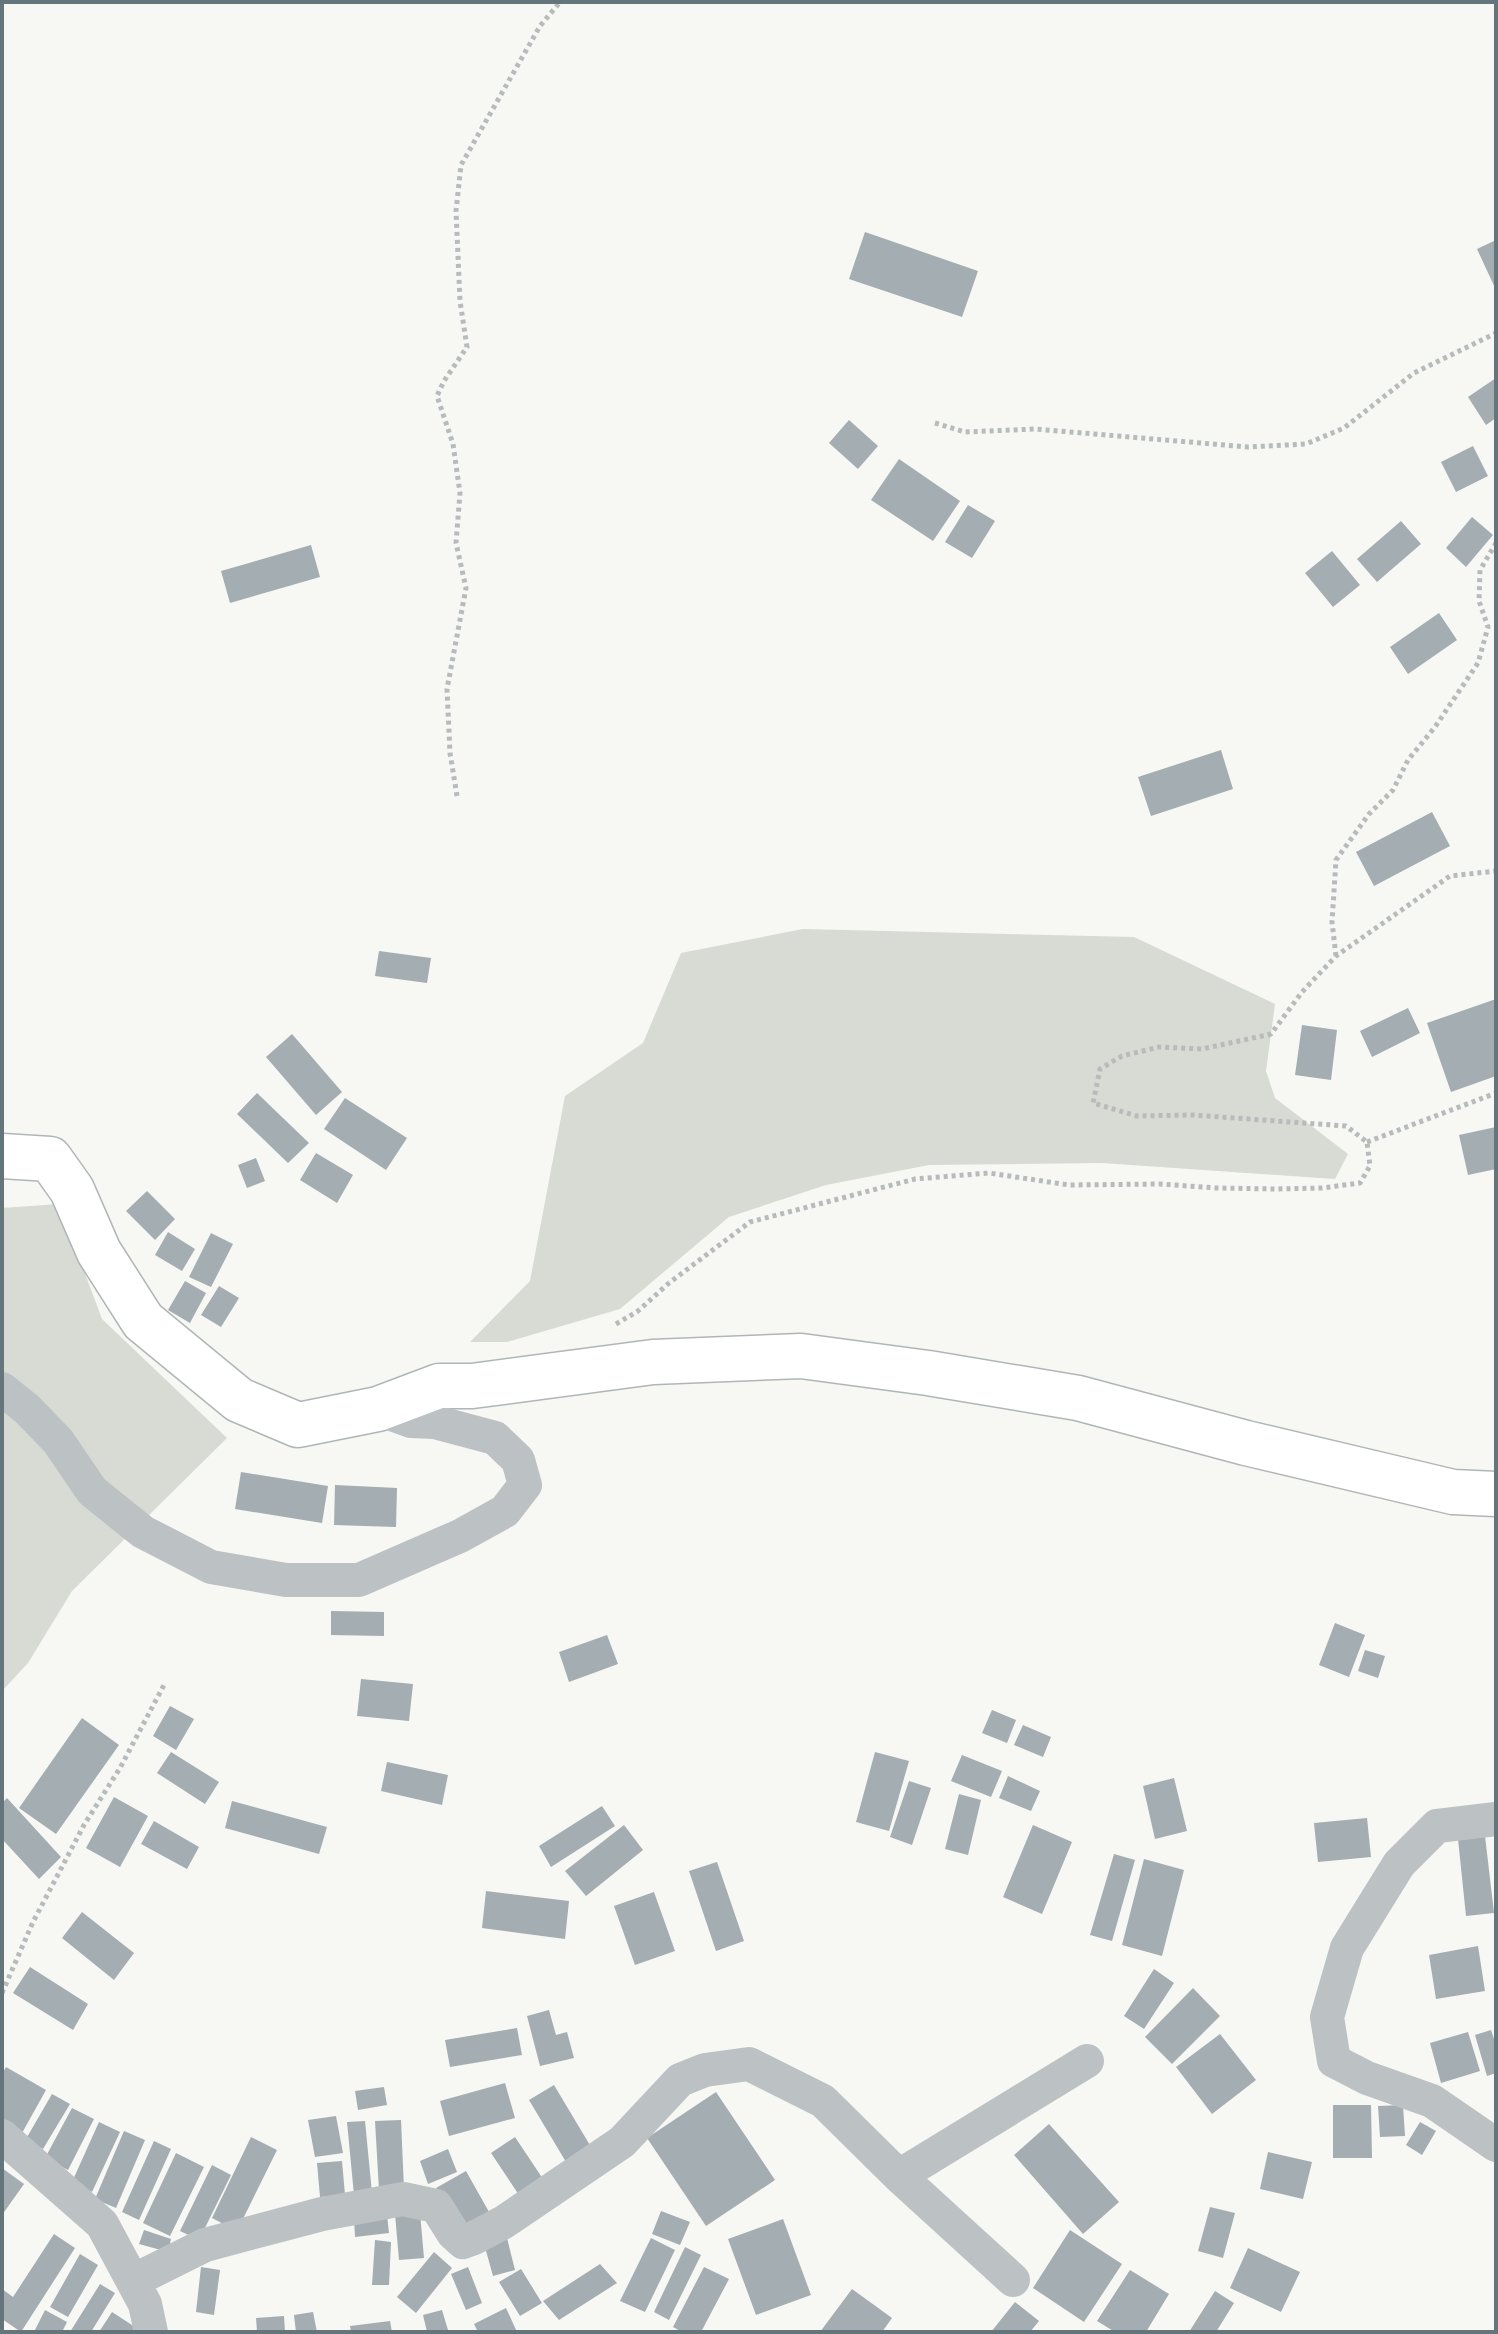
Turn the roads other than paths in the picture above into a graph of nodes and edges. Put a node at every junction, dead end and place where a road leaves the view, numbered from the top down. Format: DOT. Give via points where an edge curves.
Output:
graph roads {
  1 [pos="2,1156"];
  2 [pos="2,1389"];
  3 [pos="378,1409"];
  4 [pos="1496,1494"];
  5 [pos="1496,1819"];
  6 [pos="1087,2061"];
  7 [pos="2,2136"];
  8 [pos="1496,2145"];
  9 [pos="899,2176"];
  10 [pos="1013,2280"];
  11 [pos="133,2281"];
  12 [pos="151,2332"];
  1 -- 3 [label="main road" via="50,1159 143,1321 239,1400 298,1425"];
  2 -- 3 [label="street" via="58,1441 92,1491 143,1532 211,1567 286,1580 359,1580 505,1511 525,1485 518,1460 495,1438"];
  3 -- 4 [label="main road" via="439,1386 653,1362 801,1356 1078,1398 1438,1489"];
  5 -- 8 [label="street" via="1437,1826 1399,1864 1347,1948 1327,2017 1334,2061 1432,2101"];
  6 -- 9 [label="street"];
  7 -- 11 [label="street" via="102,2224"];
  9 -- 10 [label="street"];
  9 -- 11 [label="street" via="823,2101 749,2064 705,2070 680,2080 622,2142 474,2238 463,2242 436,2206 403,2199 205,2245"];
  11 -- 12 [label="street"];
}
